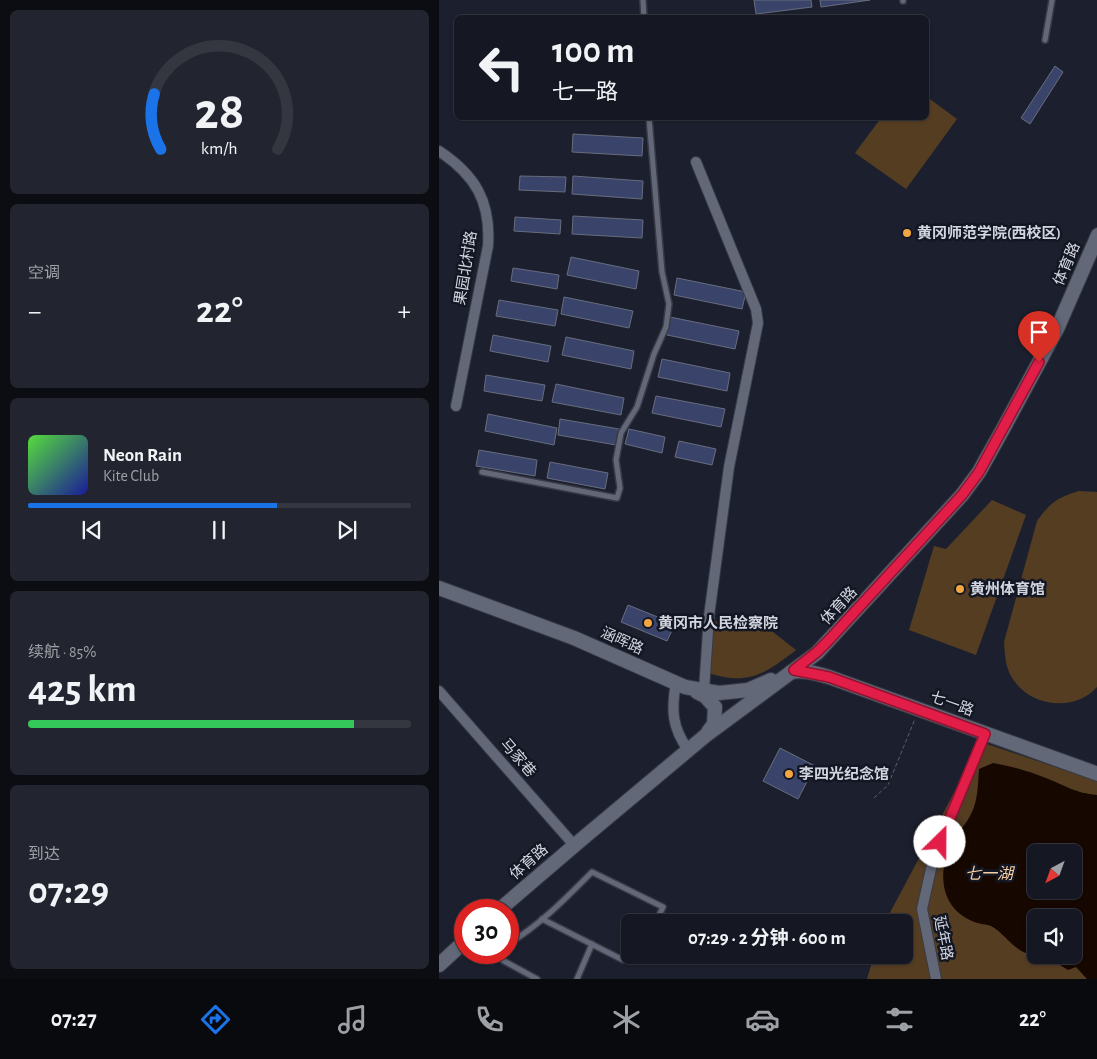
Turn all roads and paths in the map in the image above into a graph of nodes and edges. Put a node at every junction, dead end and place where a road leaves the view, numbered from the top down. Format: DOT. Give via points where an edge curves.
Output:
graph roads {
  1 [pos="643,0"];
  2 [pos="1052,0"];
  3 [pos="644,15"];
  4 [pos="1045,40"];
  5 [pos="649,120"];
  6 [pos="439,151"];
  7 [pos="696,162"];
  8 [pos="1097,235"];
  9 [pos="456,406"];
  10 [pos="482,472"];
  11 [pos="439,588"];
  12 [pos="794,670"];
  13 [pos="680,685"];
  14 [pos="704,690"];
  15 [pos="439,691"];
  16 [pos="920,710"];
  17 [pos="985,734"];
  18 [pos="705,736"];
  19 [pos="688,750"];
  20 [pos="1097,774"];
  21 [pos="874,798"];
  22 [pos="573,846"];
  23 [pos="512,899"];
  24 [pos="660,914"];
  25 [pos="542,919"];
  26 [pos="519,938"];
  27 [pos="592,944"];
  28 [pos="454,951"];
  29 [pos="621,959"];
  30 [pos="510,964"];
  31 [pos="439,965"];
  32 [pos="537,979"];
  33 [pos="577,979"];
  34 [pos="936,979"];
  1 -- 3 [label="lane"];
  2 -- 4 [label="lane"];
  5 -- 10 [label="lane" via="662,272 669,304 666,327 637,407 621,433 616,460 620,488 617,498"];
  6 -- 9 [label="street, 果园北村路" via="473,180 484,203 488,227 486,255"];
  7 -- 14 [label="street" via="759,323 729,466 709,616"];
  8 -- 12 [label="street, 体育路" via="1057,329 979,472 962,495 839,630"];
  11 -- 13 [label="street, 涵晖路" via="574,638"];
  12 -- 14 [label="street, 涵晖路" via="748,690 719,693"];
  12 -- 16 [label="street, 七一路" via="829,677"];
  12 -- 18 [label="street, 体育路"];
  13 -- 14 [label="street, 涵晖路"];
  13 -- 18 [label="street" via="705,696 715,707 714,724"];
  13 -- 19 [label="street" via="673,695 673,719 678,736"];
  15 -- 22 [label="street, 马家巷"];
  16 -- 17 [label="street, 七一路"];
  16 -- 21 [label="path" via="887,785"];
  17 -- 20 [label="street, 七一路"];
  17 -- 34 [label="street, 延年路" via="933,860 922,910"];
  18 -- 19 [label="street, 体育路"];
  19 -- 22 [label="street, 体育路"];
  22 -- 23 [label="street, 体育路"];
  24 -- 25 [label="lane" via="663,907 593,872"];
  25 -- 26 [label="lane"];
  25 -- 27 [label="lane"];
  27 -- 29 [label="lane"];
  27 -- 33 [label="lane"];
  28 -- 31 [label="street"];
  30 -- 32 [label="lane"];
}
